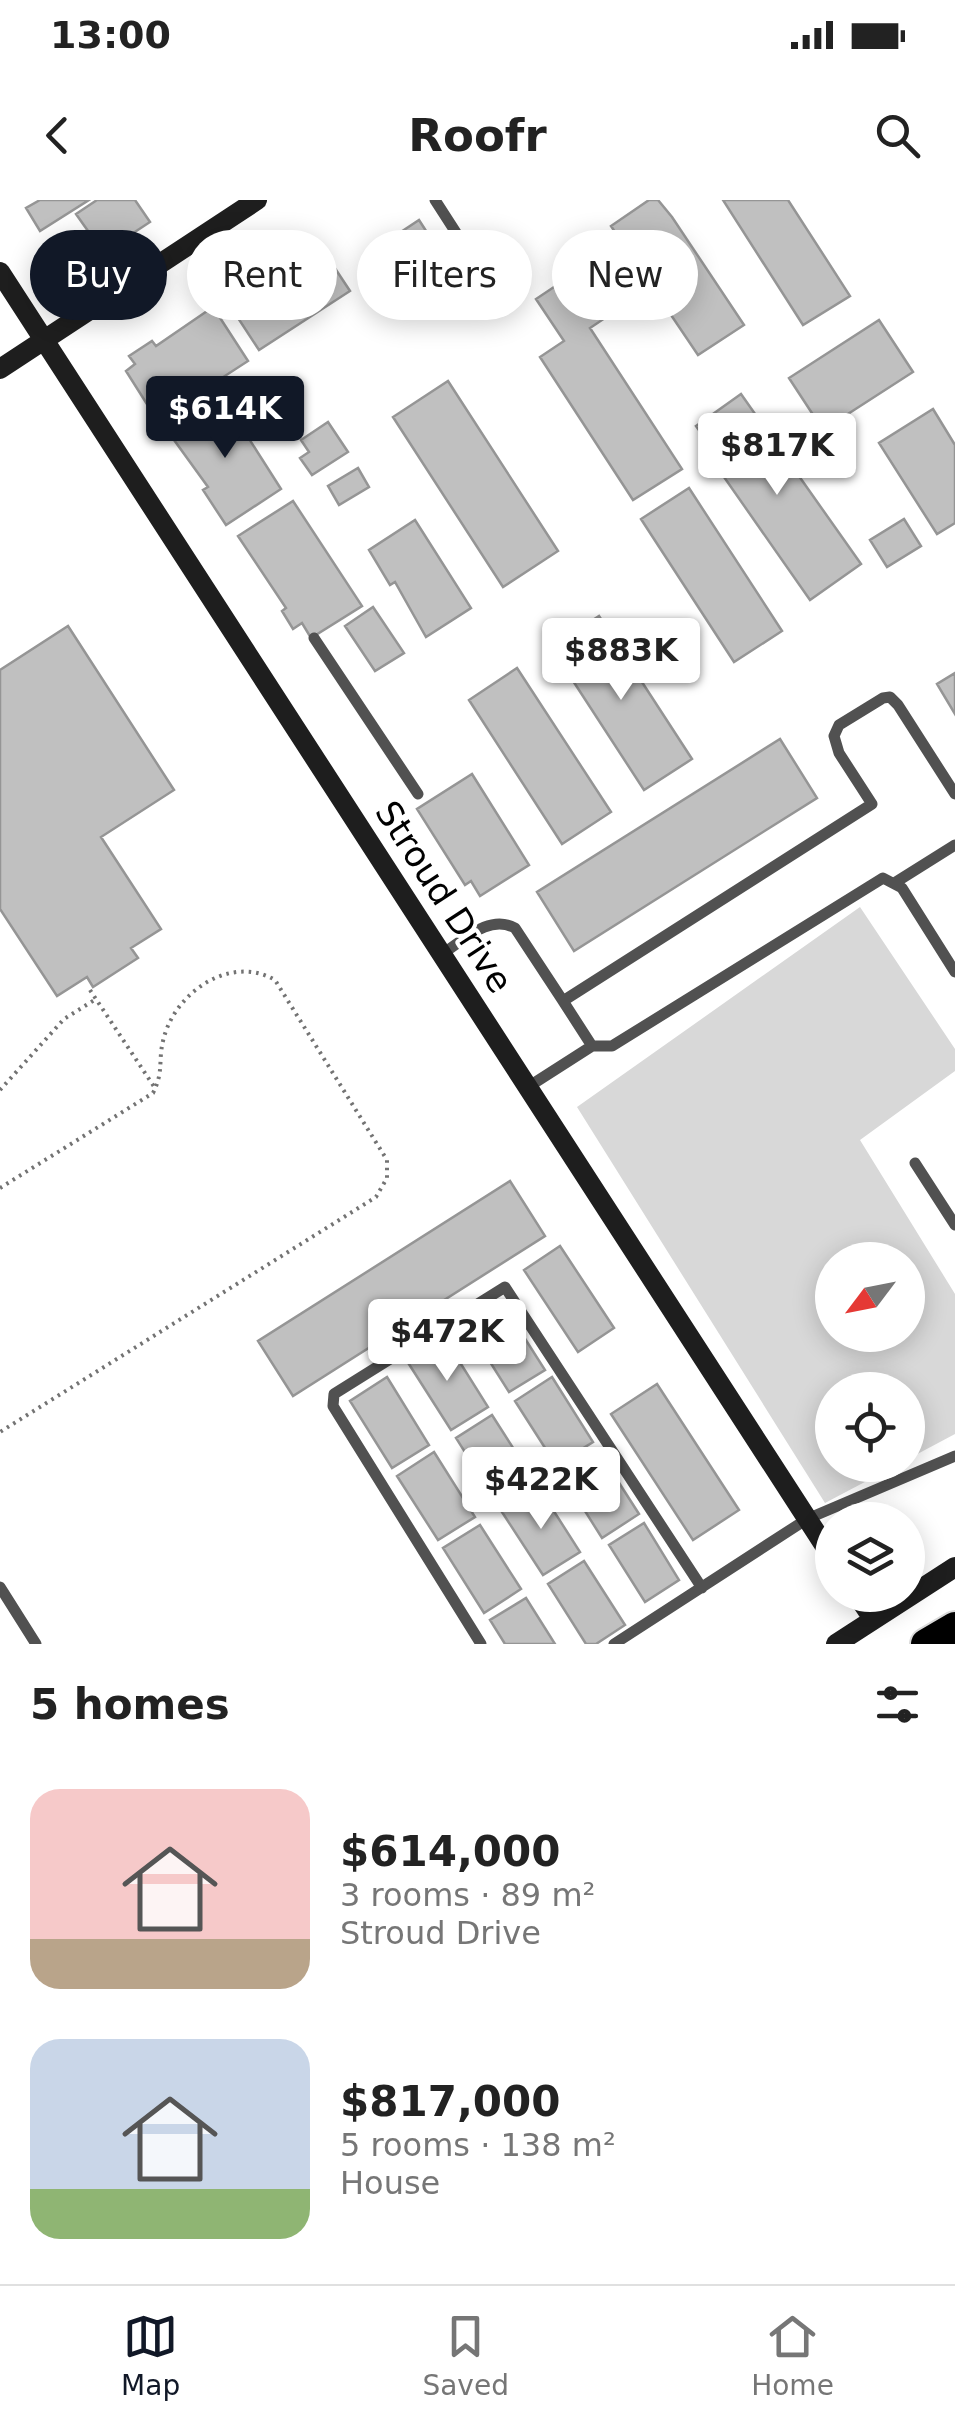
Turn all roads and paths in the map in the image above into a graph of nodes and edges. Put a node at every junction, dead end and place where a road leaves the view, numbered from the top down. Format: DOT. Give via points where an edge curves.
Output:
graph roads {
  1 [pos="257,200"];
  2 [pos="434,200"];
  3 [pos="454,230"];
  4 [pos="0,272"];
  5 [pos="45,340"];
  6 [pos="0,369"];
  7 [pos="314,638"];
  8 [pos="418,794"];
  9 [pos="955,794"];
  10 [pos="955,844"];
  11 [pos="896,882"];
  12 [pos="442,954"];
  13 [pos="955,972"];
  14 [pos="90,990"];
  15 [pos="96,999"];
  16 [pos="564,1001"];
  17 [pos="592,1046"];
  18 [pos="528,1087"];
  19 [pos="156,1088"];
  20 [pos="0,1090"];
  21 [pos="915,1163"];
  22 [pos="0,1188"];
  23 [pos="955,1226"];
  24 [pos="0,1432"];
  25 [pos="955,1456"];
  26 [pos="808,1518"];
  27 [pos="815,1529"];
  28 [pos="955,1567"];
  29 [pos="0,1588"];
  30 [pos="702,1588"];
  31 [pos="868,1612"];
  32 [pos="872,1619"];
  33 [pos="955,1626"];
  34 [pos="36,1644"];
  35 [pos="481,1644"];
  36 [pos="614,1644"];
  37 [pos="836,1644"];
  38 [pos="926,1644"];
  1 -- 5 [label="street"];
  2 -- 3 [label="lane"];
  4 -- 5 [label="street, Stroud Drive"];
  5 -- 6 [label="street"];
  5 -- 12 [label="street, Stroud Drive"];
  7 -- 8 [label="lane"];
  9 -- 16 [label="lane" via="894,699 878,700 838,725 834,736 872,804"];
  10 -- 11 [label="lane"];
  11 -- 13 [label="lane"];
  11 -- 17 [label="lane" via="875,881 612,1046"];
  12 -- 16 [label="lane" via="487,925 507,924"];
  12 -- 18 [label="street, Stroud Drive"];
  14 -- 15 [label="path"];
  15 -- 19 [label="path"];
  15 -- 20 [label="path" via="64,1019"];
  16 -- 17 [label="lane"];
  17 -- 18 [label="lane"];
  18 -- 26 [label="street, Stroud Drive"];
  19 -- 22 [label="path"];
  19 -- 24 [label="path" via="163,1074 162,1043 181,1003 224,973 257,969 276,980 384,1152 387,1178 376,1197"];
  21 -- 23 [label="lane"];
  25 -- 26 [label="lane"];
  26 -- 27 [label="street, Stroud Drive"];
  26 -- 30 [label="lane"];
  28 -- 32 [label="street"];
  29 -- 34 [label="lane"];
  30 -- 35 [label="lane" via="504,1286 334,1394 332,1406"];
  30 -- 36 [label="lane"];
  31 -- 32 [label="street"];
  32 -- 37 [label="street"];
  33 -- 38 [label="highway"];
}
